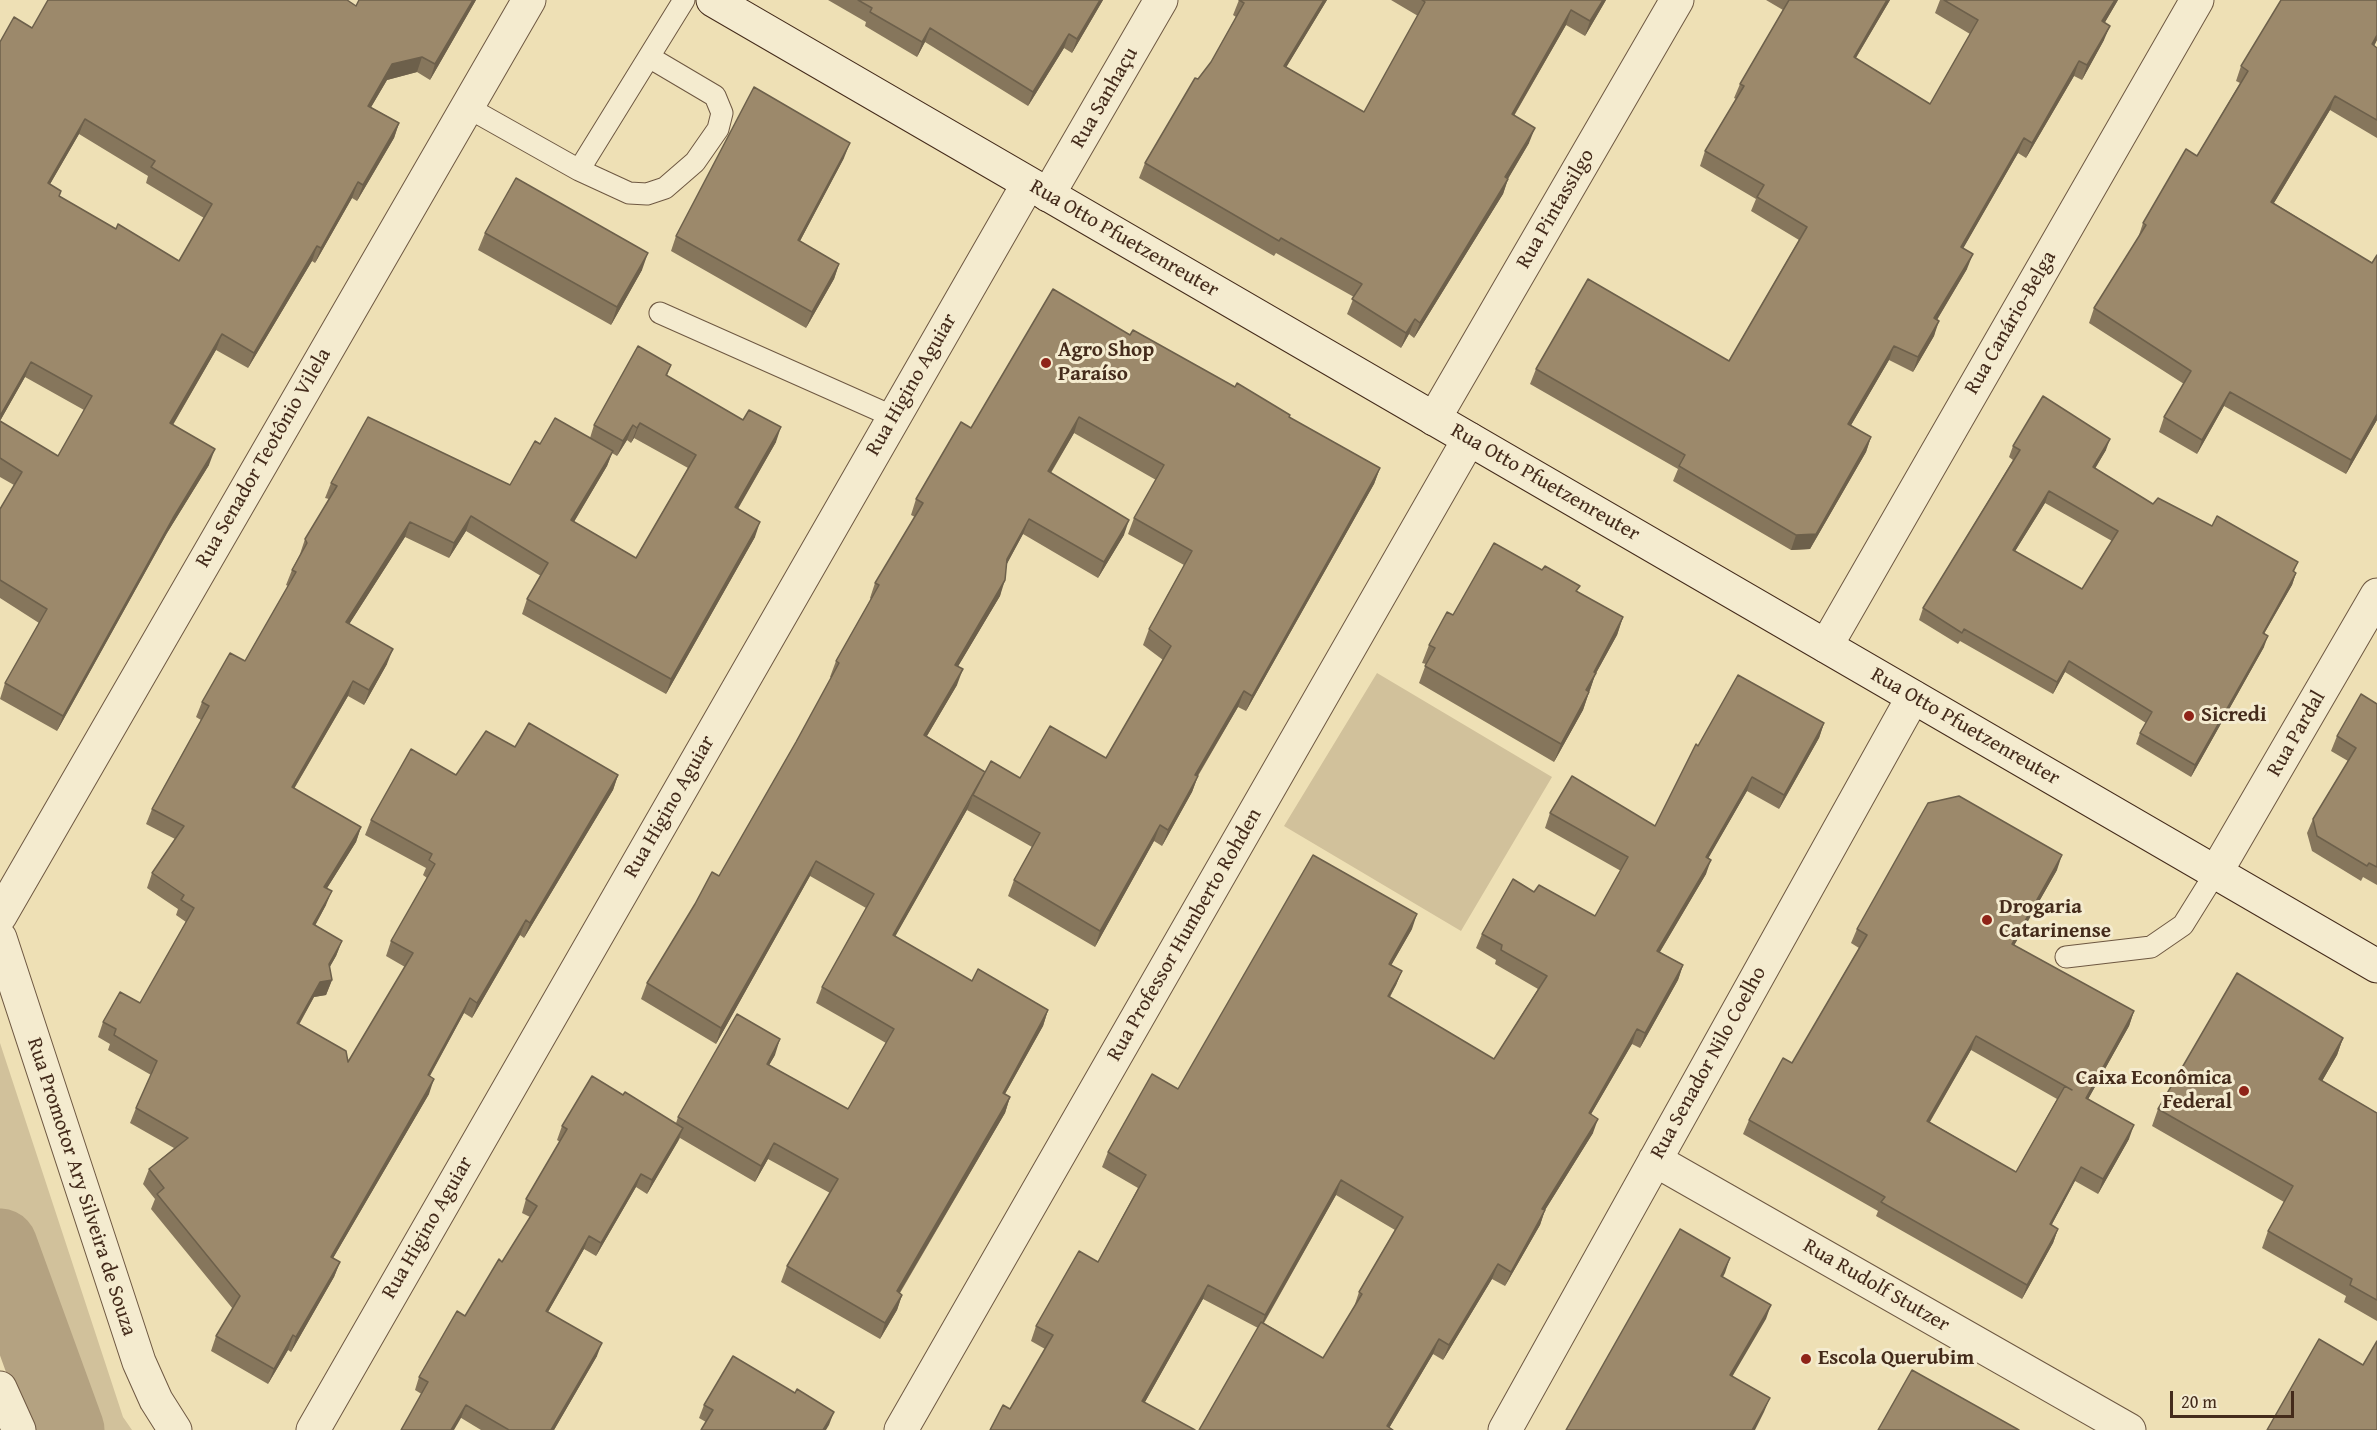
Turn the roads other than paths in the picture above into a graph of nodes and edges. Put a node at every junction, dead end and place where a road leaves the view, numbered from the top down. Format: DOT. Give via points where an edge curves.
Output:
graph roads {
  1 [pos="529,0"];
  2 [pos="684,0"];
  3 [pos="713,0"];
  4 [pos="1161,0"];
  5 [pos="1677,0"];
  6 [pos="2197,0"];
  7 [pos="649,57"];
  8 [pos="467,107"];
  9 [pos="579,170"];
  10 [pos="1038,189"];
  11 [pos="660,313"];
  12 [pos="894,417"];
  13 [pos="1434,418"];
  14 [pos="1469,439"];
  15 [pos="2377,595"];
  16 [pos="1826,646"];
  17 [pos="1913,697"];
  18 [pos="2216,872"];
  19 [pos="0,916"];
  20 [pos="0,939"];
  21 [pos="2066,957"];
  22 [pos="2377,966"];
  23 [pos="1655,1160"];
  24 [pos="0,1388"];
  25 [pos="19,1430"];
  26 [pos="175,1430"];
  27 [pos="313,1430"];
  28 [pos="901,1430"];
  29 [pos="1505,1430"];
  30 [pos="2129,1430"];
  1 -- 8 [label="street, Rua Senador Teotônio Vilela"];
  2 -- 7 [label="lane"];
  3 -- 10 [label="street, Rua Otto Pfuetzenreuter"];
  4 -- 10 [label="street, Rua Sanhaçu"];
  5 -- 13 [label="street, Rua Pintassilgo"];
  6 -- 16 [label="street, Rua Canário-Belga"];
  7 -- 9 [label="lane"];
  7 -- 9 [label="lane" via="715,96 722,113 718,129 695,162 665,188 646,194 629,193"];
  8 -- 9 [label="lane"];
  8 -- 19 [label="street, Rua Senador Teotônio Vilela"];
  10 -- 12 [label="street, Rua Higino Aguiar"];
  10 -- 13 [label="street, Rua Otto Pfuetzenreuter"];
  11 -- 12 [label="lane"];
  12 -- 27 [label="street, Rua Higino Aguiar"];
  13 -- 14 [label="street, Rua Otto Pfuetzenreuter"];
  14 -- 16 [label="street, Rua Otto Pfuetzenreuter"];
  14 -- 28 [label="street, Rua Professor Humberto Rohden"];
  15 -- 18 [label="street, Rua Pardal"];
  16 -- 17 [label="street, Rua Otto Pfuetzenreuter"];
  17 -- 18 [label="street, Rua Otto Pfuetzenreuter"];
  17 -- 23 [label="street, Rua Senador Nilo Coelho"];
  18 -- 21 [label="lane" via="2183,925 2151,947"];
  18 -- 22 [label="street, Rua Otto Pfuetzenreuter"];
  20 -- 26 [label="street, Rua Promotor Ary Silveira de Souza" via="139,1362"];
  23 -- 29 [label="street, Rua Senador Nilo Coelho"];
  23 -- 30 [label="street, Rua Rudolf Stutzer"];
  24 -- 25 [label="street"];
}
